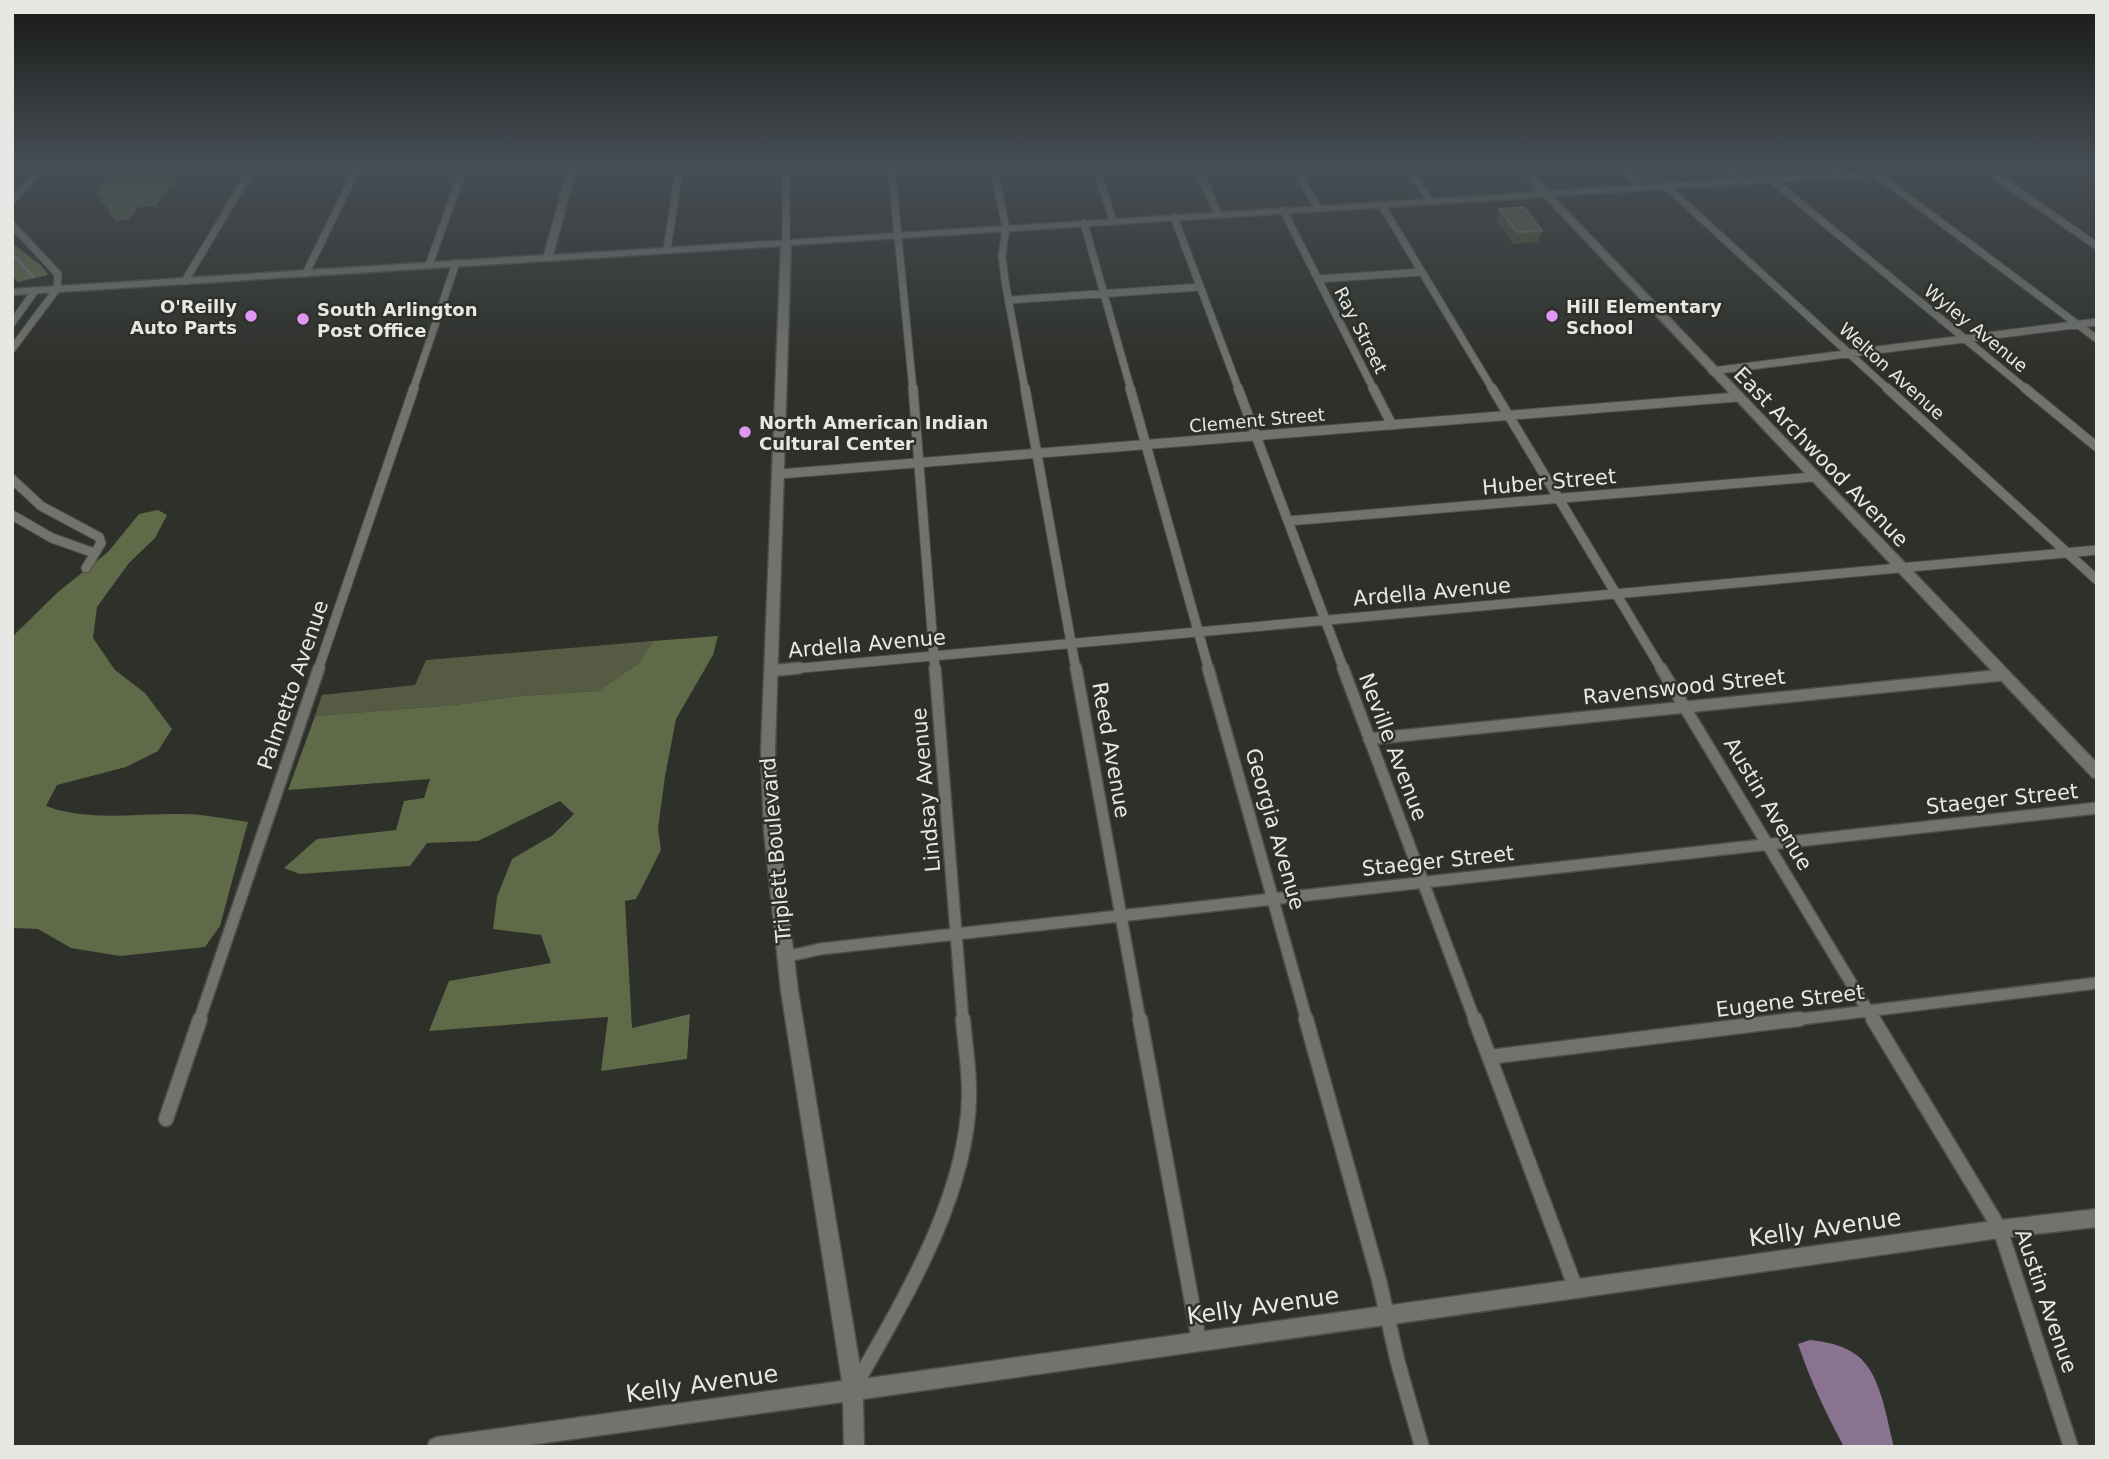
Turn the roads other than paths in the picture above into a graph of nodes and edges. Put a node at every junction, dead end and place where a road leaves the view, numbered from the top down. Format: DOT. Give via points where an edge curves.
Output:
graph roads {
  1 [pos="20,233"];
  2 [pos="214,233"];
  3 [pos="326,233"];
  4 [pos="441,233"];
  5 [pos="554,233"];
  6 [pos="669,233"];
  7 [pos="786,233"];
  8 [pos="929,233"];
  9 [pos="1005,233"];
  10 [pos="1087,233"];
  11 [pos="1180,233"];
  12 [pos="1295,233"];
  13 [pos="1399,233"];
  14 [pos="1582,233"];
  15 [pos="1718,233"];
  16 [pos="1837,233"];
  17 [pos="1955,233"];
  18 [pos="2078,233"];
  19 [pos="900,235"];
  20 [pos="786,243"];
  21 [pos="2097,246"];
  22 [pos="667,249"];
  23 [pos="548,257"];
  24 [pos="456,263"];
  25 [pos="429,265"];
  26 [pos="1422,272"];
  27 [pos="306,273"];
  28 [pos="1318,279"];
  29 [pos="185,281"];
  30 [pos="1200,287"];
  31 [pos="57,289"];
  32 [pos="35,290"];
  33 [pos="12,292"];
  34 [pos="1104,293"];
  35 [pos="1010,300"];
  36 [pos="2097,322"];
  37 [pos="12,323"];
  38 [pos="2078,325"];
  39 [pos="2097,338"];
  40 [pos="1965,339"];
  41 [pos="12,349"];
  42 [pos="1849,353"];
  43 [pos="1713,370"];
  44 [pos="1737,397"];
  45 [pos="1509,416"];
  46 [pos="1392,425"];
  47 [pos="1256,436"];
  48 [pos="1146,445"];
  49 [pos="2097,447"];
  50 [pos="1037,454"];
  51 [pos="918,463"];
  52 [pos="779,474"];
  53 [pos="1813,477"];
  54 [pos="12,479"];
  55 [pos="1559,499"];
  56 [pos="12,515"];
  57 [pos="1288,522"];
  58 [pos="2097,550"];
  59 [pos="2067,552"];
  60 [pos="94,553"];
  61 [pos="86,568"];
  62 [pos="1900,568"];
  63 [pos="2097,580"];
  64 [pos="1616,594"];
  65 [pos="1325,621"];
  66 [pos="1199,634"];
  67 [pos="1072,645"];
  68 [pos="935,657"];
  69 [pos="770,671"];
  70 [pos="2003,675"];
  71 [pos="1684,707"];
  72 [pos="1369,739"];
  73 [pos="2097,773"];
  74 [pos="2097,808"];
  75 [pos="1769,845"];
  76 [pos="1423,882"];
  77 [pos="1273,900"];
  78 [pos="1123,916"];
  79 [pos="958,934"];
  80 [pos="785,957"];
  81 [pos="2097,983"];
  82 [pos="1869,1011"];
  83 [pos="1489,1057"];
  84 [pos="166,1119"];
  85 [pos="2097,1218"];
  86 [pos="2000,1229"];
  87 [pos="1576,1289"];
  88 [pos="1388,1315"];
  89 [pos="1199,1341"];
  90 [pos="853,1388"];
  91 [pos="437,1447"];
  92 [pos="855,1447"];
  93 [pos="1422,1447"];
  94 [pos="2071,1447"];
  1 -- 31 [label="street" via="58,274"];
  2 -- 29 [label="street"];
  3 -- 27 [label="street"];
  4 -- 25 [label="street"];
  5 -- 23 [label="main road"];
  6 -- 22 [label="street"];
  7 -- 20 [label="street, Triplett Boulevard"];
  8 -- 19 [label="main road"];
  9 -- 35 [label="street, Reed Avenue" via="1002,262"];
  10 -- 34 [label="street, Georgia Avenue"];
  11 -- 30 [label="street, Neville Avenue"];
  12 -- 28 [label="street, Ray Street"];
  13 -- 26 [label="street, Austin Avenue"];
  14 -- 43 [label="main road, East Archwood Avenue"];
  15 -- 42 [label="street, Welton Avenue"];
  16 -- 40 [label="street, Wyley Avenue"];
  17 -- 38 [label="street"];
  18 -- 21 [label="street"];
  19 -- 20 [label="main road"];
  19 -- 51 [label="street, Lindsay Avenue"];
  20 -- 22 [label="main road"];
  20 -- 52 [label="main road, Triplett Boulevard"];
  22 -- 23 [label="main road"];
  23 -- 24 [label="main road"];
  24 -- 25 [label="main road"];
  24 -- 84 [label="street, Palmetto Avenue"];
  25 -- 27 [label="main road"];
  26 -- 28 [label="street"];
  26 -- 45 [label="street, Austin Avenue"];
  27 -- 29 [label="main road"];
  28 -- 46 [label="street, Ray Street"];
  29 -- 31 [label="main road"];
  30 -- 34 [label="street"];
  30 -- 47 [label="street, Neville Avenue"];
  31 -- 32 [label="main road"];
  31 -- 41 [label="street"];
  32 -- 33 [label="main road"];
  32 -- 37 [label="street"];
  34 -- 35 [label="street"];
  34 -- 48 [label="street, Georgia Avenue"];
  35 -- 50 [label="street, Reed Avenue"];
  36 -- 38 [label="street"];
  38 -- 39 [label="street"];
  38 -- 40 [label="street"];
  40 -- 42 [label="street"];
  40 -- 49 [label="street, Wyley Avenue"];
  42 -- 43 [label="street"];
  42 -- 59 [label="street, Welton Avenue"];
  43 -- 44 [label="main road, East Archwood Avenue"];
  44 -- 45 [label="street, Clement Street"];
  44 -- 53 [label="main road, East Archwood Avenue"];
  45 -- 46 [label="street, Clement Street"];
  45 -- 55 [label="street, Austin Avenue"];
  46 -- 47 [label="street, Clement Street"];
  47 -- 48 [label="street, Clement Street"];
  47 -- 57 [label="street, Neville Avenue"];
  48 -- 50 [label="street, Clement Street"];
  48 -- 66 [label="street, Georgia Avenue"];
  50 -- 51 [label="street, Clement Street"];
  50 -- 67 [label="street, Reed Avenue"];
  51 -- 52 [label="street, Clement Street"];
  51 -- 68 [label="street, Lindsay Avenue"];
  52 -- 69 [label="main road, Triplett Boulevard"];
  53 -- 55 [label="street, Huber Street"];
  53 -- 62 [label="main road, East Archwood Avenue"];
  54 -- 60 [label="street" via="39,506 99,537 101,543"];
  55 -- 57 [label="street, Huber Street"];
  55 -- 64 [label="street, Austin Avenue"];
  56 -- 60 [label="street" via="48,537"];
  57 -- 65 [label="street, Neville Avenue"];
  58 -- 59 [label="street, Ardella Avenue"];
  59 -- 62 [label="street, Ardella Avenue"];
  59 -- 63 [label="street, Welton Avenue"];
  60 -- 61 [label="street"];
  62 -- 64 [label="street, Ardella Avenue"];
  62 -- 70 [label="main road, East Archwood Avenue"];
  64 -- 65 [label="street, Ardella Avenue"];
  64 -- 71 [label="street, Austin Avenue"];
  65 -- 66 [label="street, Ardella Avenue"];
  65 -- 72 [label="street, Neville Avenue"];
  66 -- 67 [label="street, Ardella Avenue"];
  66 -- 77 [label="street, Georgia Avenue"];
  67 -- 68 [label="street, Ardella Avenue"];
  67 -- 78 [label="street, Reed Avenue"];
  68 -- 69 [label="street, Ardella Avenue"];
  68 -- 79 [label="street, Lindsay Avenue"];
  69 -- 80 [label="main road, Triplett Boulevard" via="769,810"];
  70 -- 71 [label="street, Ravenswood Street"];
  70 -- 73 [label="main road, East Archwood Avenue"];
  71 -- 72 [label="street, Ravenswood Street"];
  71 -- 75 [label="street, Austin Avenue"];
  72 -- 76 [label="street, Neville Avenue"];
  74 -- 75 [label="street, Staeger Street"];
  75 -- 76 [label="street, Staeger Street"];
  75 -- 82 [label="street, Austin Avenue"];
  76 -- 77 [label="street, Staeger Street"];
  76 -- 83 [label="street, Neville Avenue"];
  77 -- 78 [label="street, Staeger Street"];
  77 -- 88 [label="street, Georgia Avenue"];
  78 -- 79 [label="street, Staeger Street"];
  78 -- 89 [label="street, Reed Avenue"];
  79 -- 80 [label="street, Staeger Street"];
  79 -- 90 [label="street, Lindsay Avenue" via="969,1099 965,1138 939,1223 904,1298"];
  80 -- 90 [label="main road, Triplett Boulevard"];
  81 -- 82 [label="street, Eugene Street"];
  82 -- 83 [label="street, Eugene Street"];
  82 -- 86 [label="street, Austin Avenue"];
  83 -- 87 [label="street, Neville Avenue"];
  85 -- 86 [label="main road, Kelly Avenue"];
  86 -- 87 [label="main road, Kelly Avenue"];
  86 -- 94 [label="street, Austin Avenue"];
  87 -- 88 [label="main road, Kelly Avenue"];
  88 -- 89 [label="main road, Kelly Avenue"];
  88 -- 93 [label="street, Georgia Avenue"];
  89 -- 90 [label="main road, Kelly Avenue"];
  90 -- 91 [label="main road, Kelly Avenue"];
  90 -- 92 [label="main road, Triplett Boulevard"];
}
